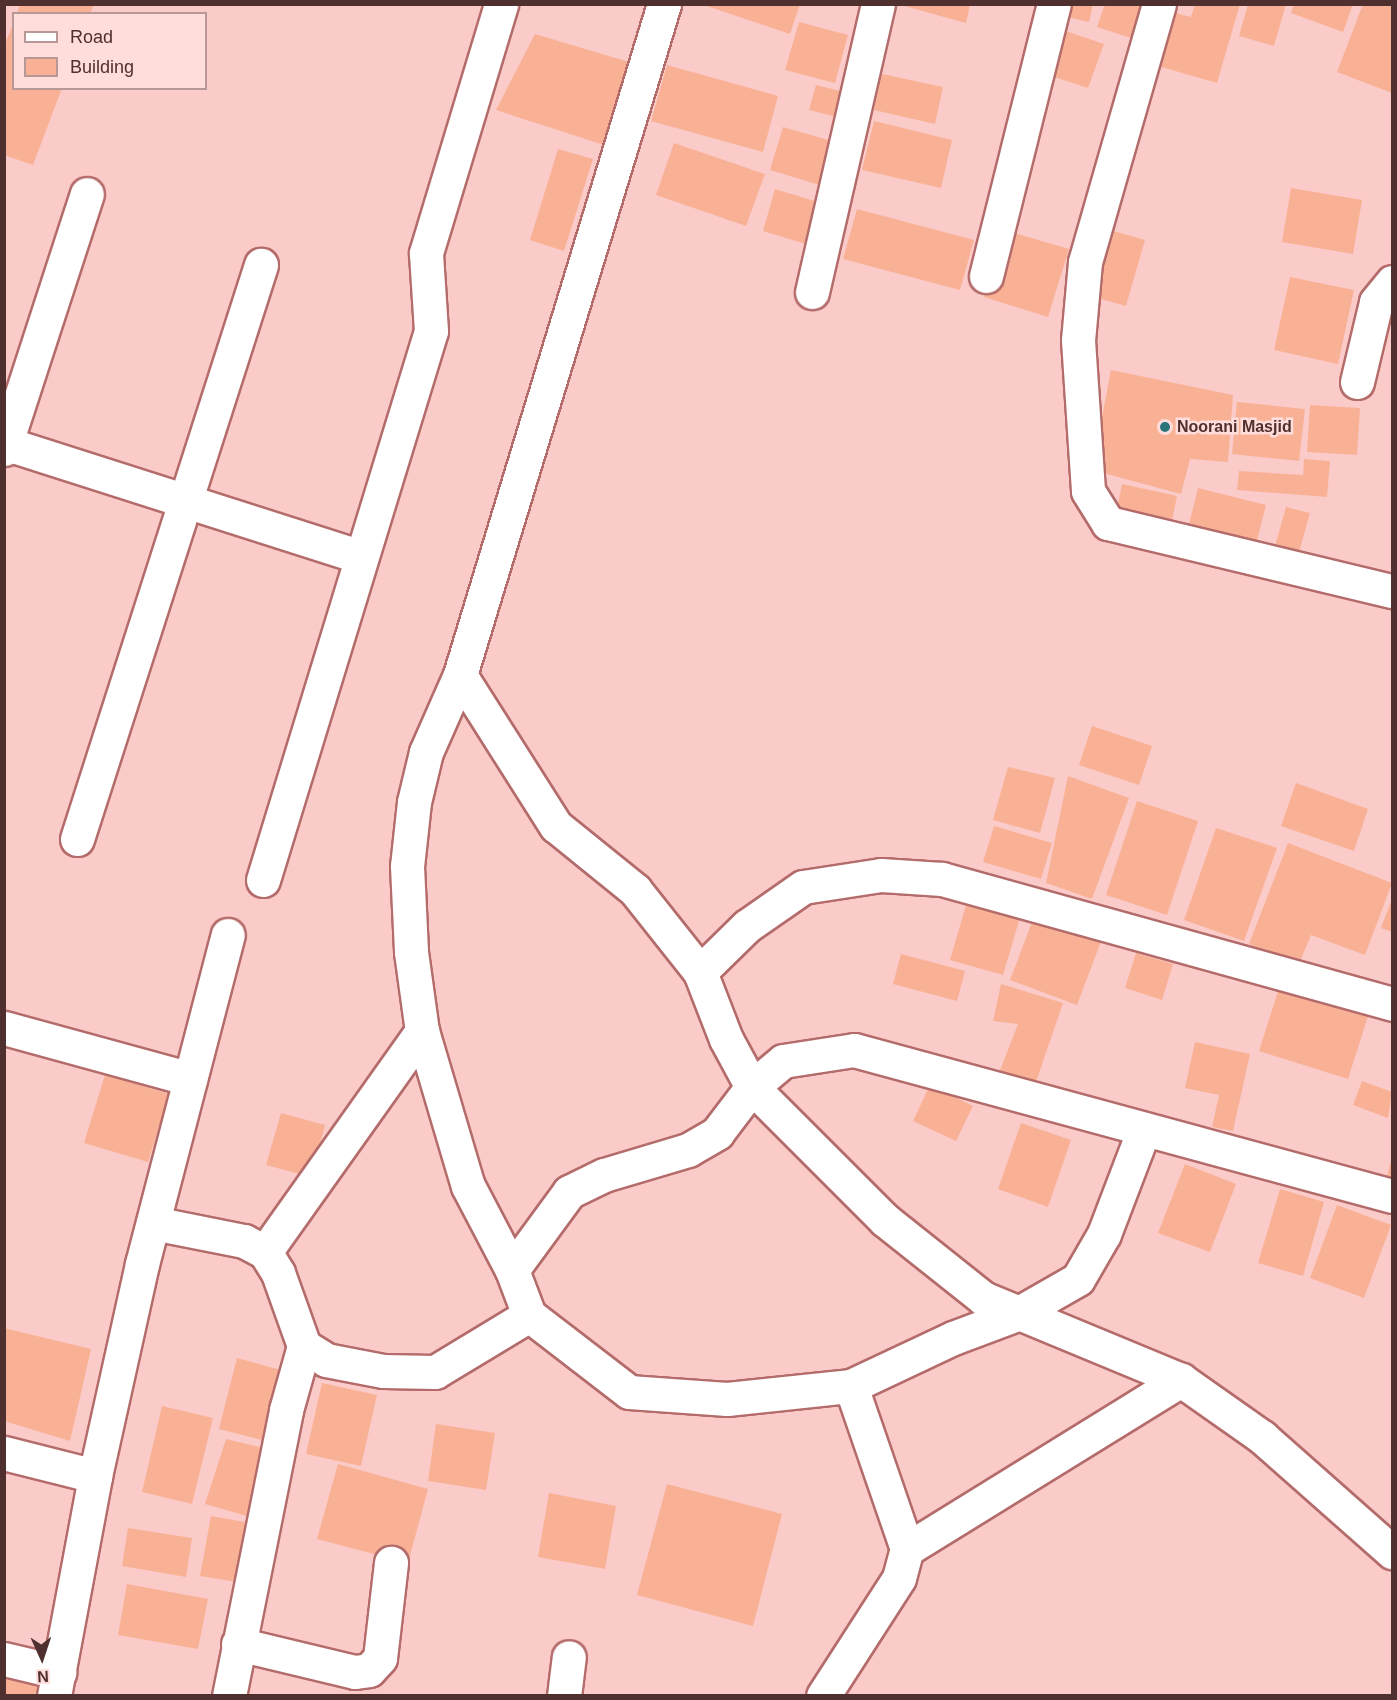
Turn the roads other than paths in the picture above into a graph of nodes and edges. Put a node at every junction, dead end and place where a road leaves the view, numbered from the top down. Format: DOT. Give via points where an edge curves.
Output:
graph roads {
  1 [pos="501,4"];
  2 [pos="664,4"];
  3 [pos="878,4"];
  4 [pos="1054,4"];
  5 [pos="1160,4"];
  6 [pos="87,194"];
  7 [pos="261,265"];
  8 [pos="986,276"];
  9 [pos="1392,282"];
  10 [pos="812,292"];
  11 [pos="1357,382"];
  12 [pos="5,445"];
  13 [pos="186,501"];
  14 [pos="362,557"];
  15 [pos="1392,591"];
  16 [pos="460,675"];
  17 [pos="77,839"];
  18 [pos="263,880"];
  19 [pos="228,935"];
  20 [pos="700,972"];
  21 [pos="1392,1004"];
  22 [pos="4,1028"];
  23 [pos="422,1031"];
  24 [pos="783,1060"];
  25 [pos="190,1079"];
  26 [pos="752,1087"];
  27 [pos="782,1117"];
  28 [pos="1144,1129"];
  29 [pos="1392,1196"];
  30 [pos="153,1223"];
  31 [pos="265,1252"];
  32 [pos="512,1270"];
  33 [pos="1017,1314"];
  34 [pos="529,1315"];
  35 [pos="304,1346"];
  36 [pos="1181,1380"];
  37 [pos="851,1386"];
  38 [pos="4,1453"];
  39 [pos="96,1476"];
  40 [pos="907,1549"];
  41 [pos="1392,1549"];
  42 [pos="391,1563"];
  43 [pos="238,1644"];
  44 [pos="569,1658"];
  45 [pos="4,1659"];
  46 [pos="57,1684"];
  47 [pos="229,1695"];
  48 [pos="564,1695"];
  49 [pos="823,1695"];
  1 -- 14 [label="street" via="426,253 431,331"];
  2 -- 16 [label="street"];
  3 -- 10 [label="street"];
  4 -- 8 [label="street"];
  5 -- 15 [label="street" via="1085,262 1078,340 1088,491 1108,523"];
  6 -- 12 [label="street"];
  7 -- 13 [label="street"];
  9 -- 11 [label="street" via="1376,302"];
  12 -- 13 [label="street"];
  13 -- 14 [label="street"];
  13 -- 17 [label="street"];
  14 -- 18 [label="street"];
  16 -- 20 [label="street" via="556,826 635,890"];
  16 -- 23 [label="street" via="426,752 414,802 407,866 411,952"];
  19 -- 25 [label="street"];
  20 -- 21 [label="street" via="747,926 803,887 881,875 942,879"];
  20 -- 26 [label="street" via="726,1039"];
  22 -- 25 [label="street"];
  23 -- 31 [label="street"];
  23 -- 32 [label="street" via="468,1186"];
  24 -- 26 [label="street"];
  24 -- 27 [label="street"];
  24 -- 28 [label="street" via="854,1050"];
  25 -- 30 [label="street"];
  26 -- 27 [label="street"];
  26 -- 32 [label="street" via="717,1133 688,1150 604,1175 569,1192"];
  27 -- 33 [label="street" via="885,1220 983,1298"];
  28 -- 29 [label="street"];
  28 -- 33 [label="street" via="1104,1234 1078,1279"];
  30 -- 31 [label="street" via="244,1241"];
  30 -- 39 [label="street"];
  31 -- 35 [label="street" via="278,1273"];
  32 -- 34 [label="street"];
  33 -- 36 [label="street"];
  33 -- 37 [label="street"];
  34 -- 35 [label="street" via="435,1372 382,1371 326,1360"];
  34 -- 37 [label="street" via="629,1392 727,1399"];
  35 -- 43 [label="street" via="286,1410"];
  36 -- 40 [label="street"];
  36 -- 41 [label="street" via="1262,1437"];
  37 -- 40 [label="street"];
  38 -- 39 [label="street"];
  39 -- 46 [label="street"];
  40 -- 49 [label="street" via="898,1578"];
  42 -- 43 [label="street" via="380,1658 369,1670 355,1672"];
  43 -- 47 [label="street"];
  44 -- 48 [label="street"];
  45 -- 46 [label="street"];
}
